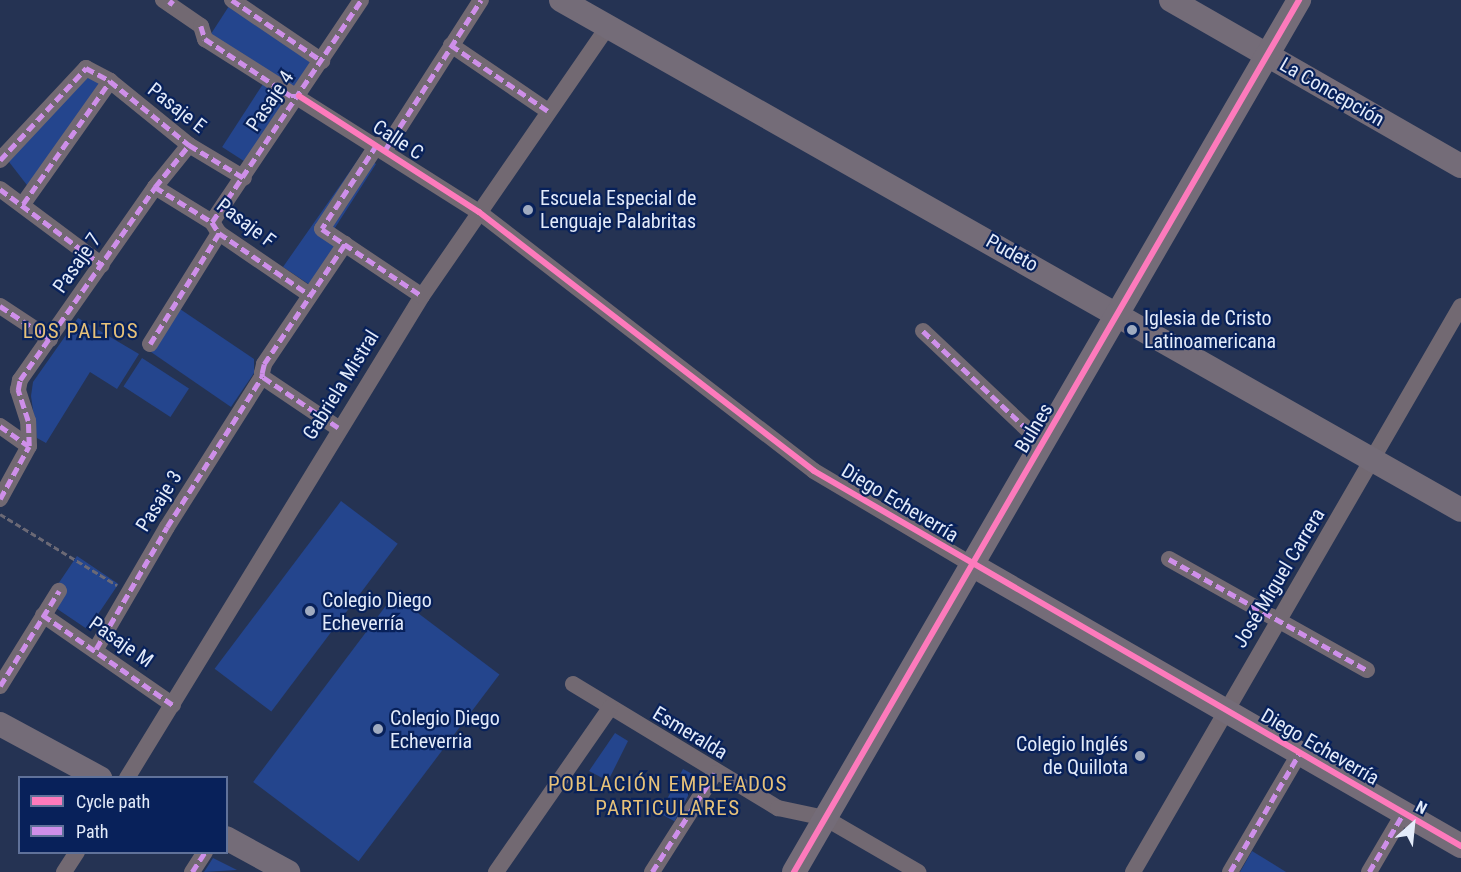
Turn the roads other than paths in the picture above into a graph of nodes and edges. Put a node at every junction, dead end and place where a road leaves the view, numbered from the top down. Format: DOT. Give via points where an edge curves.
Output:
graph roads {
  1 [pos="232,0"];
  2 [pos="361,0"];
  3 [pos="481,0"];
  4 [pos="562,0"];
  5 [pos="1171,0"];
  6 [pos="1299,0"];
  7 [pos="168,2"];
  8 [pos="608,26"];
  9 [pos="452,45"];
  10 [pos="1266,55"];
  11 [pos="322,61"];
  12 [pos="110,81"];
  13 [pos="299,96"];
  14 [pos="548,111"];
  15 [pos="189,145"];
  16 [pos="381,147"];
  17 [pos="0,160"];
  18 [pos="1461,166"];
  19 [pos="244,178"];
  20 [pos="155,187"];
  21 [pos="0,189"];
  22 [pos="23,204"];
  23 [pos="479,212"];
  24 [pos="216,228"];
  25 [pos="345,244"];
  26 [pos="102,265"];
  27 [pos="310,295"];
  28 [pos="422,296"];
  29 [pos="0,306"];
  30 [pos="1461,306"];
  31 [pos="1121,314"];
  32 [pos="923,332"];
  33 [pos="50,339"];
  34 [pos="150,344"];
  35 [pos="262,373"];
  36 [pos="0,426"];
  37 [pos="338,428"];
  38 [pos="1043,444"];
  39 [pos="29,446"];
  40 [pos="1374,459"];
  41 [pos="0,499"];
  42 [pos="1461,510"];
  43 [pos="1169,560"];
  44 [pos="972,566"];
  45 [pos="59,591"];
  46 [pos="43,615"];
  47 [pos="1279,620"];
  48 [pos="96,649"];
  49 [pos="1367,670"];
  50 [pos="573,684"];
  51 [pos="0,686"];
  52 [pos="173,705"];
  53 [pos="610,708"];
  54 [pos="1224,712"];
  55 [pos="0,724"];
  56 [pos="1299,754"];
  57 [pos="715,773"];
  58 [pos="98,776"];
  59 [pos="128,776"];
  60 [pos="1403,814"];
  61 [pos="825,818"];
  62 [pos="228,839"];
  63 [pos="1461,846"];
  64 [pos="76,854"];
  65 [pos="204,854"];
  66 [pos="64,872"];
  67 [pos="192,872"];
  68 [pos="288,872"];
  69 [pos="496,872"];
  70 [pos="652,872"];
  71 [pos="794,872"];
  72 [pos="918,872"];
  73 [pos="1133,872"];
  74 [pos="1230,872"];
  75 [pos="1369,872"];
  1 -- 11 [label="street"];
  2 -- 11 [label="street, Pasaje 4"];
  3 -- 9 [label="street"];
  4 -- 8 [label="street, Pudeto"];
  5 -- 10 [label="street, La Concepción"];
  6 -- 10 [label="street, Bulnes"];
  7 -- 13 [label="street, Calle C" via="201,26 206,39 291,96"];
  8 -- 14 [label="street, Gabriela Mistral"];
  8 -- 31 [label="street, Pudeto"];
  9 -- 14 [label="street"];
  9 -- 16 [label="street"];
  10 -- 18 [label="street, La Concepción"];
  10 -- 31 [label="street, Bulnes"];
  11 -- 13 [label="street, Pasaje 4"];
  12 -- 15 [label="street, Pasaje E"];
  12 -- 17 [label="street, Pasaje E" via="86,68"];
  12 -- 22 [label="street"];
  13 -- 16 [label="street, Calle C"];
  13 -- 19 [label="street, Pasaje 4"];
  14 -- 23 [label="street, Gabriela Mistral"];
  15 -- 19 [label="street, Pasaje E"];
  15 -- 20 [label="street, Pasaje 7"];
  16 -- 23 [label="street, Calle C"];
  16 -- 25 [label="street" via="322,229"];
  19 -- 24 [label="street, Pasaje 4"];
  20 -- 24 [label="street, Pasaje F"];
  20 -- 26 [label="street, Pasaje 7"];
  21 -- 22 [label="street"];
  22 -- 26 [label="street"];
  23 -- 28 [label="street, Gabriela Mistral"];
  23 -- 44 [label="street, Diego Echeverría" via="814,471"];
  24 -- 27 [label="street, Pasaje F"];
  24 -- 34 [label="street, Pasaje 4"];
  25 -- 27 [label="street, Pasaje 3"];
  25 -- 28 [label="street"];
  26 -- 33 [label="street, Pasaje 7"];
  27 -- 35 [label="street, Pasaje 3"];
  28 -- 37 [label="street, Gabriela Mistral"];
  29 -- 33 [label="street"];
  30 -- 40 [label="street, José Miguel Carrera"];
  31 -- 38 [label="street, Bulnes"];
  31 -- 40 [label="street, Pudeto"];
  32 -- 38 [label="street"];
  33 -- 39 [label="street, Pasaje 7" via="20,380 18,390 28,421"];
  35 -- 37 [label="street"];
  35 -- 48 [label="street, Pasaje 3"];
  36 -- 39 [label="street"];
  37 -- 52 [label="street, Gabriela Mistral"];
  38 -- 44 [label="street, Bulnes"];
  39 -- 41 [label="street"];
  40 -- 42 [label="street, Pudeto"];
  40 -- 47 [label="street, José Miguel Carrera"];
  43 -- 47 [label="street"];
  44 -- 54 [label="street, Diego Echeverría"];
  44 -- 61 [label="street, Bulnes"];
  45 -- 46 [label="street"];
  46 -- 48 [label="street, Pasaje M"];
  46 -- 51 [label="street"];
  47 -- 49 [label="street"];
  47 -- 54 [label="street, José Miguel Carrera"];
  48 -- 52 [label="street, Pasaje M"];
  50 -- 53 [label="street, Esmeralda"];
  52 -- 59 [label="street, Gabriela Mistral"];
  53 -- 57 [label="street, Esmeralda"];
  53 -- 69 [label="street"];
  54 -- 56 [label="street, Diego Echeverría"];
  54 -- 73 [label="street, José Miguel Carrera"];
  55 -- 58 [label="street"];
  56 -- 60 [label="street, Diego Echeverría"];
  56 -- 74 [label="street"];
  57 -- 61 [label="street, Esmeralda" via="778,808"];
  57 -- 70 [label="street"];
  60 -- 63 [label="street, Diego Echeverría"];
  60 -- 75 [label="street"];
  61 -- 71 [label="street, Bulnes"];
  61 -- 72 [label="street, Esmeralda"];
  62 -- 68 [label="street"];
  64 -- 66 [label="street"];
  65 -- 67 [label="street"];
}
